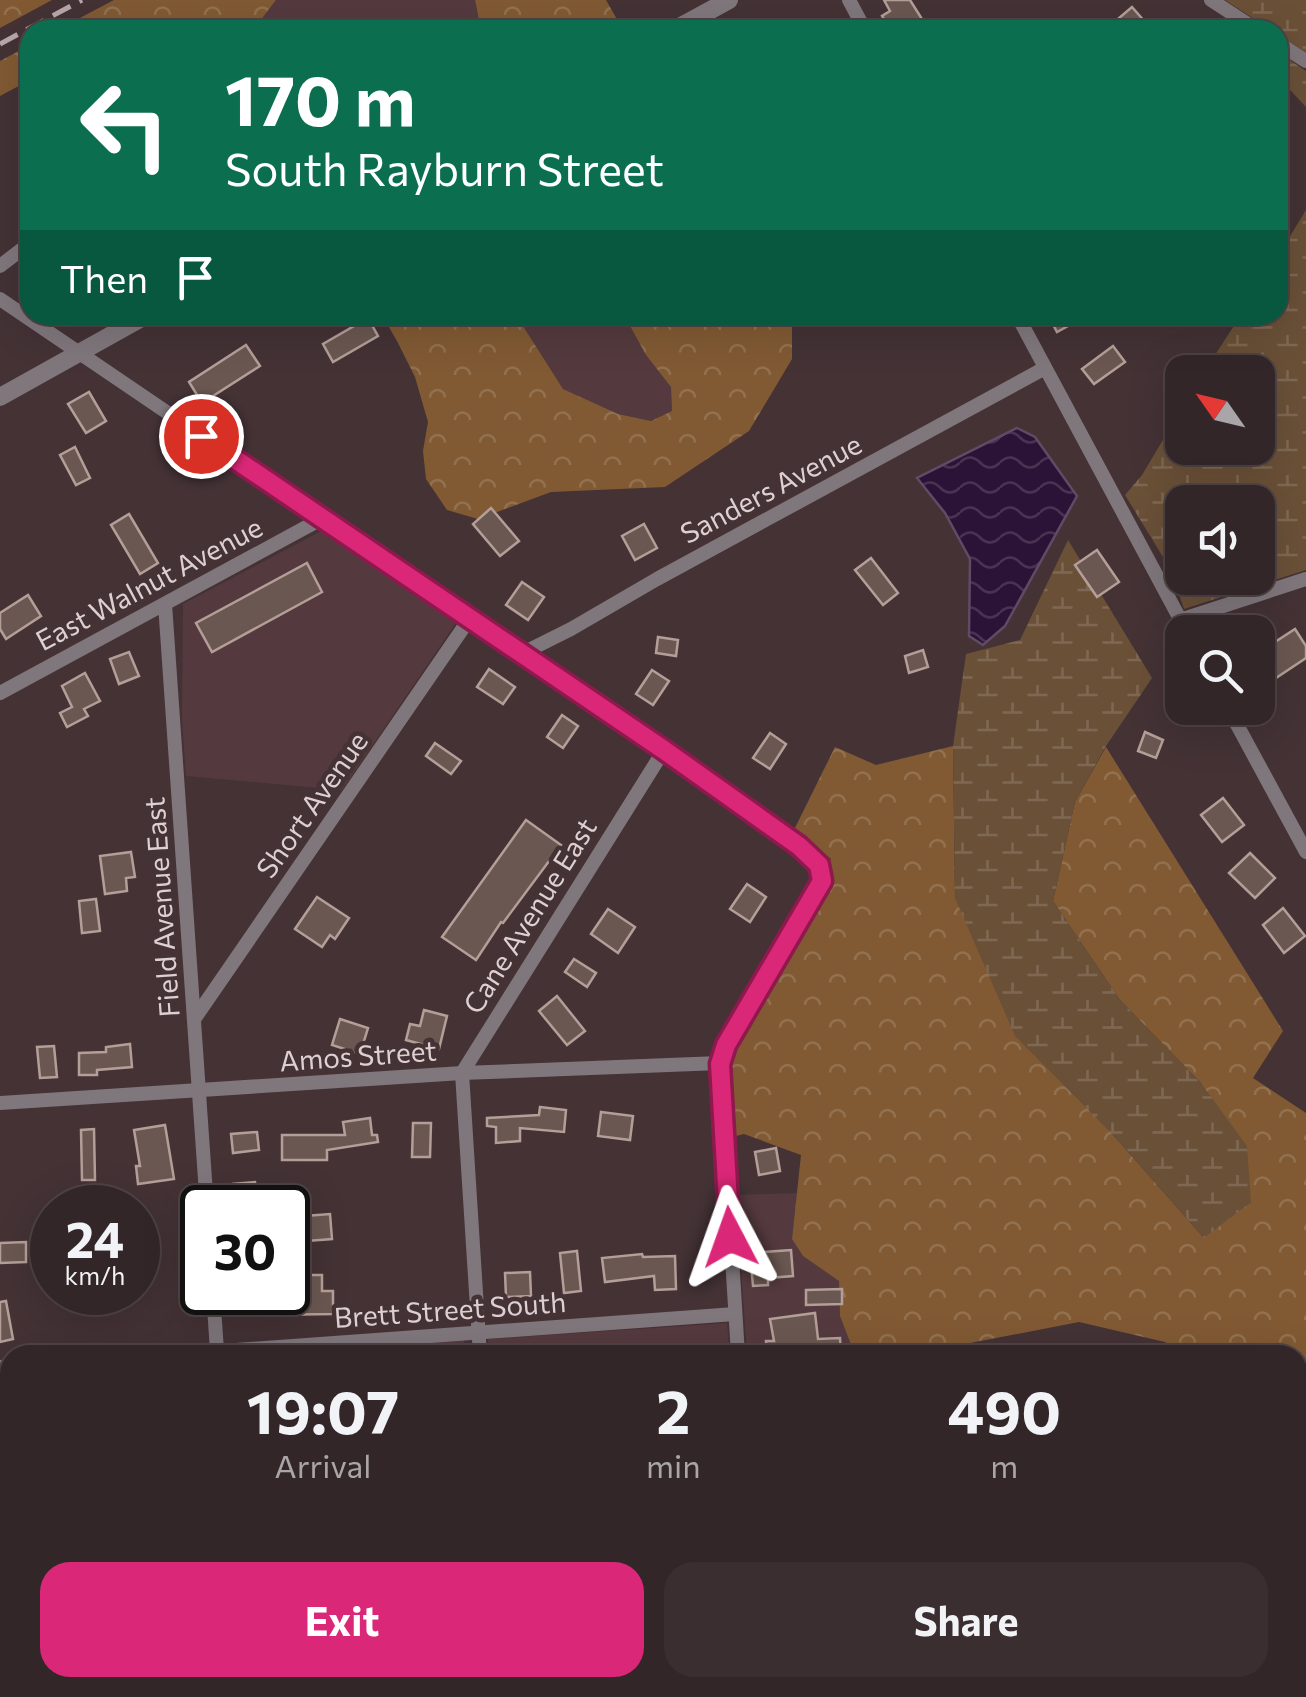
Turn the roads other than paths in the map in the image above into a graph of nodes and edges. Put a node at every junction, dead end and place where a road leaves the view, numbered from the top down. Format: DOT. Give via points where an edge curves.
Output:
graph roads {
  1 [pos="730,0"];
  2 [pos="1211,0"];
  3 [pos="693,20"];
  4 [pos="1242,20"];
  5 [pos="20,251"];
  6 [pos="0,266"];
  7 [pos="40,325"];
  8 [pos="129,325"];
  9 [pos="1022,325"];
  10 [pos="82,352"];
  11 [pos="1045,368"];
  12 [pos="0,397"];
  13 [pos="323,518"];
  14 [pos="1306,579"];
  15 [pos="165,604"];
  16 [pos="1178,615"];
  17 [pos="1213,615"];
  18 [pos="470,618"];
  19 [pos="522,654"];
  20 [pos="0,693"];
  21 [pos="1237,725"];
  22 [pos="664,750"];
  23 [pos="1306,852"];
  24 [pos="195,1018"];
  25 [pos="720,1064"];
  26 [pos="462,1073"];
  27 [pos="199,1091"];
  28 [pos="0,1103"];
  29 [pos="206,1185"];
  30 [pos="736,1314"];
  31 [pos="216,1315"];
  32 [pos="478,1331"];
  33 [pos="218,1345"];
  34 [pos="296,1345"];
  35 [pos="479,1345"];
  36 [pos="738,1345"];
  1 -- 3 [label="street"];
  2 -- 4 [label="street"];
  5 -- 6 [label="street"];
  7 -- 10 [label="street"];
  8 -- 10 [label="street"];
  9 -- 11 [label="street"];
  10 -- 12 [label="street"];
  10 -- 13 [label="street"];
  11 -- 16 [label="street"];
  11 -- 19 [label="street, Sanders Avenue"];
  13 -- 15 [label="street, East Walnut Avenue"];
  13 -- 18 [label="street"];
  14 -- 17 [label="street"];
  15 -- 20 [label="street, East Walnut Avenue"];
  15 -- 24 [label="street, Field Avenue East"];
  18 -- 19 [label="street"];
  18 -- 24 [label="street, Short Avenue"];
  19 -- 22 [label="street"];
  21 -- 23 [label="street"];
  22 -- 25 [label="street" via="799,846 819,865 822,881"];
  22 -- 26 [label="street, Cane Avenue East"];
  24 -- 27 [label="street, Field Avenue East"];
  25 -- 26 [label="street, Amos Street"];
  25 -- 30 [label="street"];
  26 -- 27 [label="street, Amos Street"];
  26 -- 32 [label="street"];
  27 -- 28 [label="street, Amos Street"];
  27 -- 29 [label="street, Field Avenue East"];
  30 -- 32 [label="street, Brett Street South"];
  30 -- 36 [label="street"];
  31 -- 33 [label="street"];
  32 -- 34 [label="street, Brett Street South"];
  32 -- 35 [label="street"];
}
